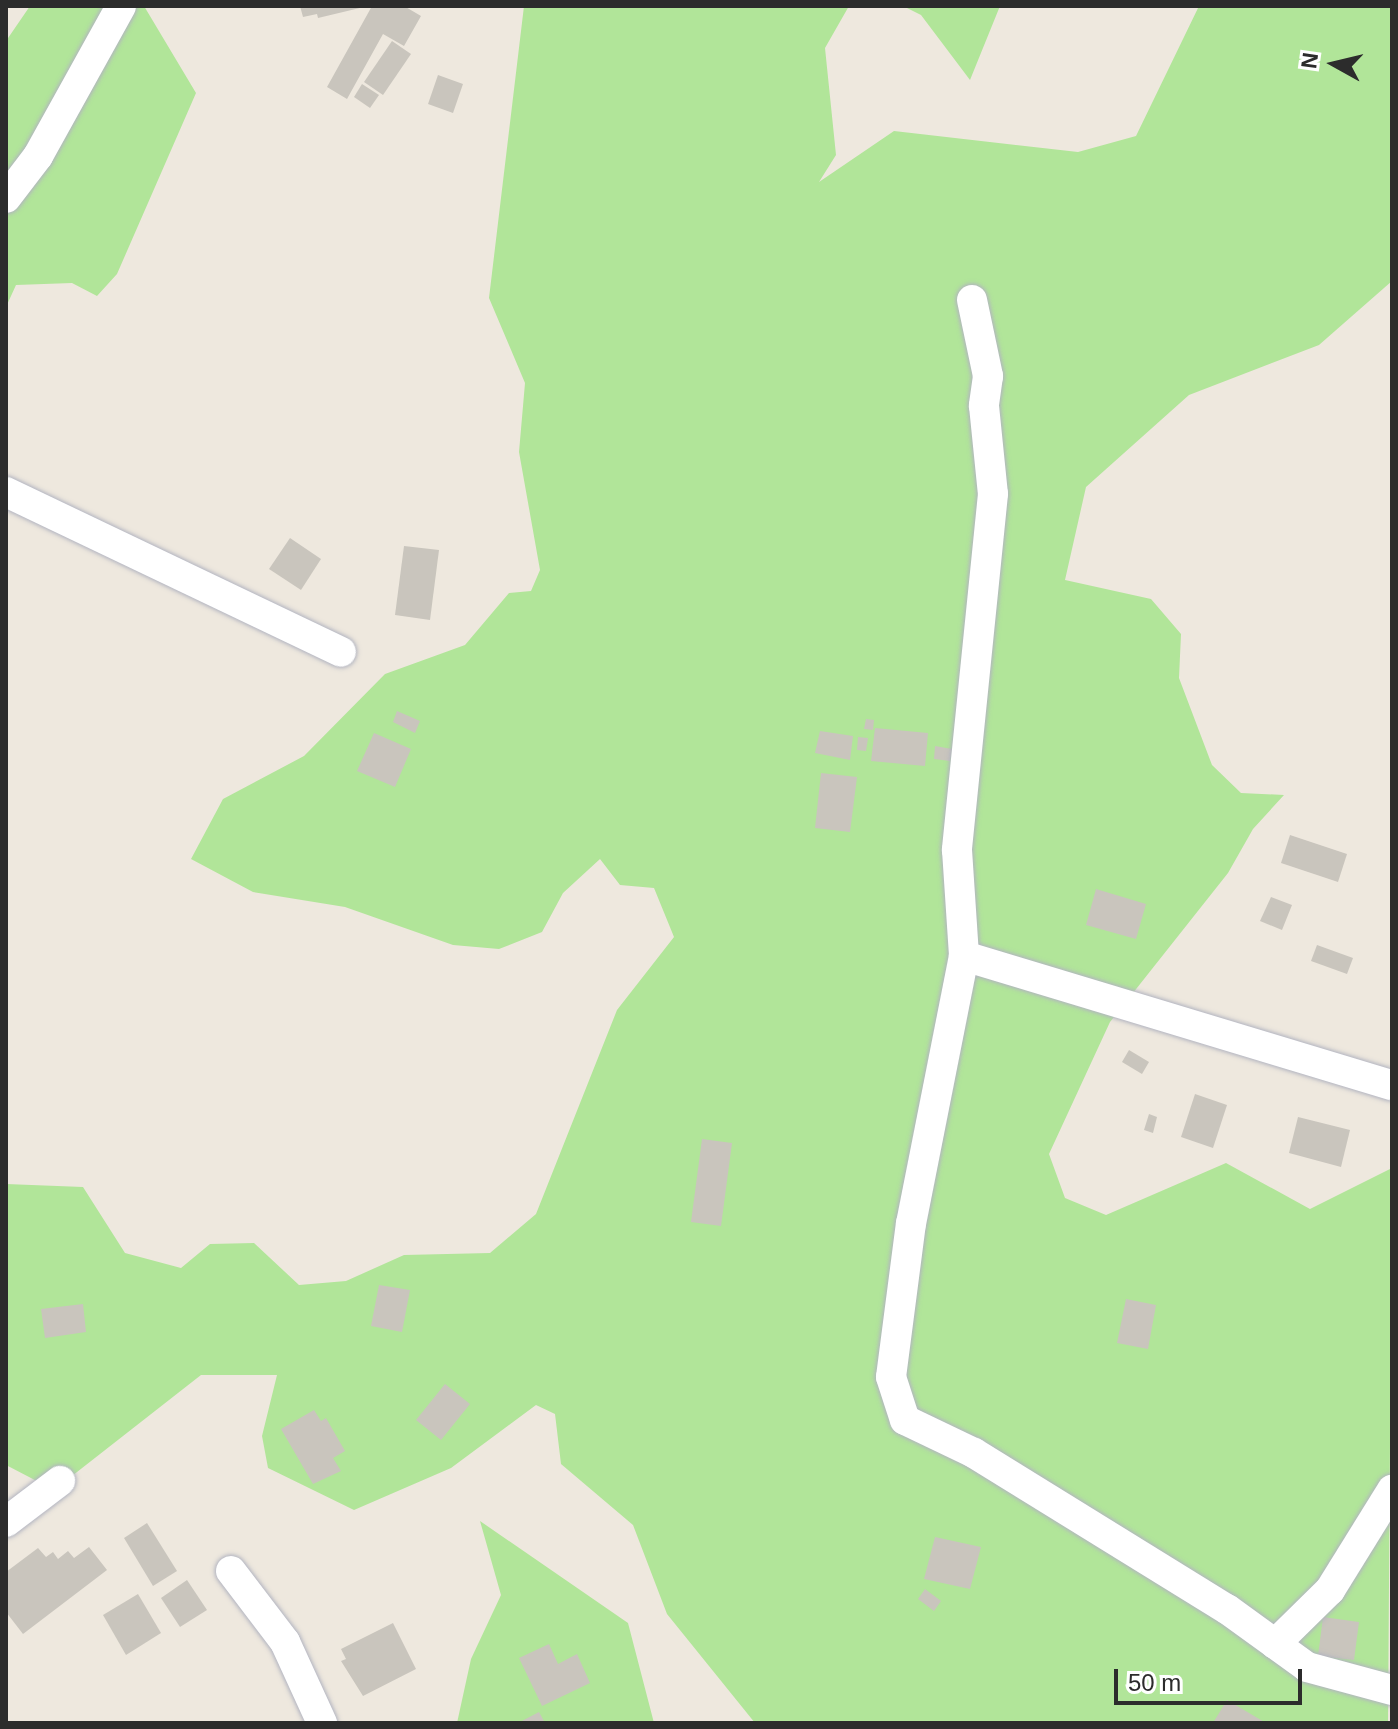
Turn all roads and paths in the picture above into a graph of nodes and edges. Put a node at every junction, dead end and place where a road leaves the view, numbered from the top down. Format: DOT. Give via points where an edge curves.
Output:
graph roads {
  1 [pos="121,6"];
  2 [pos="6,198"];
  3 [pos="972,300"];
  4 [pos="6,492"];
  5 [pos="341,652"];
  6 [pos="964,956"];
  7 [pos="1392,1085"];
  8 [pos="60,1481"];
  9 [pos="1392,1490"];
  10 [pos="6,1522"];
  11 [pos="231,1571"];
  12 [pos="1275,1644"];
  13 [pos="1392,1690"];
  14 [pos="322,1723"];
  1 -- 2 [label="street" via="38,156"];
  3 -- 6 [label="street" via="988,376 984,406 993,494 957,850"];
  4 -- 5 [label="street"];
  6 -- 7 [label="street"];
  6 -- 12 [label="street" via="911,1223 891,1377 905,1420 974,1453"];
  8 -- 10 [label="street"];
  9 -- 12 [label="street" via="1330,1590"];
  11 -- 14 [label="street" via="285,1642"];
  12 -- 13 [label="street" via="1307,1667"];
}
